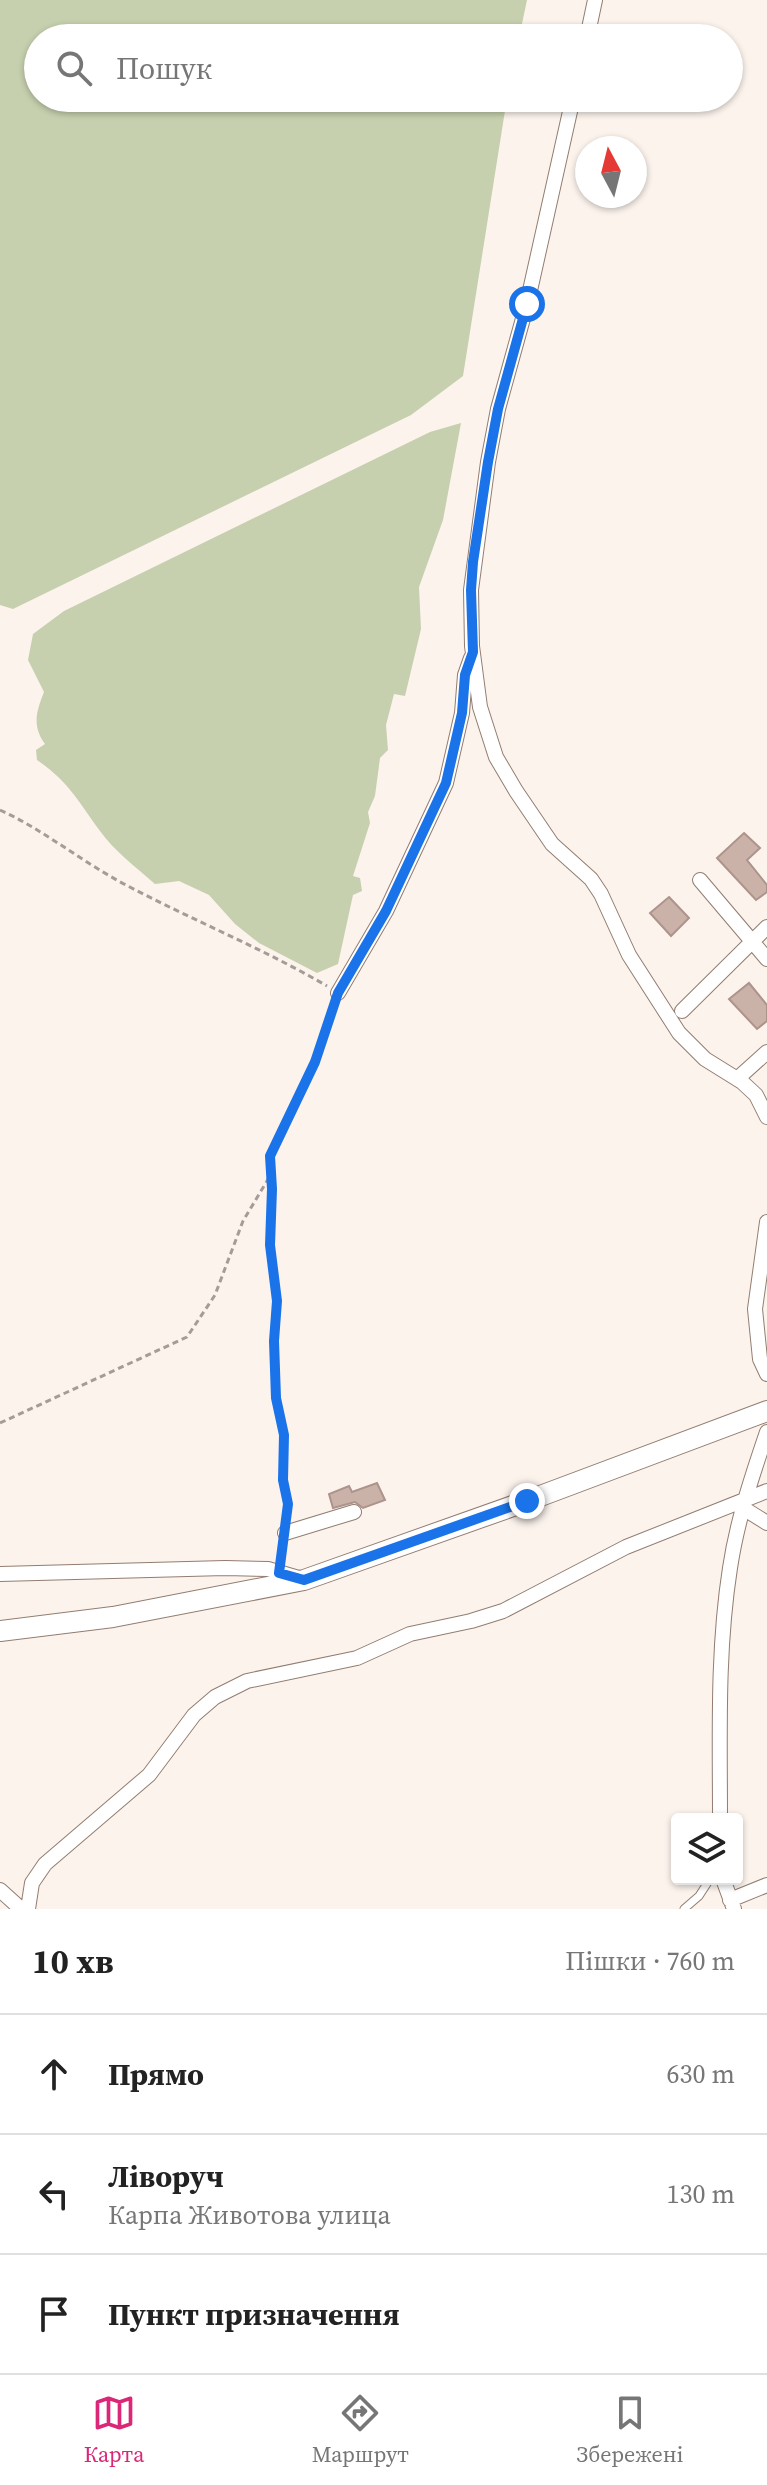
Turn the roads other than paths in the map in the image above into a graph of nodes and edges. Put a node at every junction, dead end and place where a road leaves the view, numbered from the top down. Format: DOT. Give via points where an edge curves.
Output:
graph roads {
  1 [pos="595,0"];
  2 [pos="590,24"];
  3 [pos="570,112"];
  4 [pos="473,652"];
  5 [pos="700,880"];
  6 [pos="767,927"];
  7 [pos="752,942"];
  8 [pos="767,959"];
  9 [pos="338,993"];
  10 [pos="682,1011"];
  11 [pos="767,1052"];
  12 [pos="737,1079"];
  13 [pos="767,1117"];
  14 [pos="767,1222"];
  15 [pos="767,1374"];
  16 [pos="767,1411"];
  17 [pos="767,1432"];
  18 [pos="767,1491"];
  19 [pos="744,1505"];
  20 [pos="354,1512"];
  21 [pos="767,1523"];
  22 [pos="285,1533"];
  23 [pos="0,1574"];
  24 [pos="304,1580"];
  25 [pos="0,1631"];
  26 [pos="720,1813"];
  27 [pos="706,1885"];
  28 [pos="725,1885"];
  29 [pos="767,1885"];
  30 [pos="0,1890"];
  31 [pos="732,1905"];
  32 [pos="21,1909"];
  33 [pos="28,1909"];
  34 [pos="684,1909"];
  1 -- 2 [label="street"];
  3 -- 4 [label="street" via="488,462 472,576"];
  4 -- 9 [label="street" via="446,783 386,911"];
  4 -- 12 [label="street" via="487,734 516,791 552,844 591,879 629,955 679,1033 705,1059"];
  5 -- 7 [label="street"];
  6 -- 7 [label="street"];
  7 -- 8 [label="street"];
  7 -- 10 [label="street"];
  11 -- 12 [label="street"];
  12 -- 13 [label="street" via="756,1095"];
  14 -- 15 [label="street" via="755,1309 760,1359"];
  16 -- 24 [label="main road"];
  17 -- 19 [label="street"];
  18 -- 19 [label="street"];
  19 -- 21 [label="street"];
  19 -- 26 [label="street" via="730,1568 721,1658"];
  19 -- 33 [label="street" via="665,1529 503,1611 410,1634 357,1658 247,1681 215,1697 194,1715 149,1775 45,1864 32,1883"];
  20 -- 22 [label="street"];
  23 -- 24 [label="street" via="239,1568 268,1569"];
  24 -- 25 [label="main road" via="113,1617"];
  27 -- 34 [label="lane"];
  28 -- 31 [label="street"];
  29 -- 31 [label="street"];
  30 -- 32 [label="street"];
}
